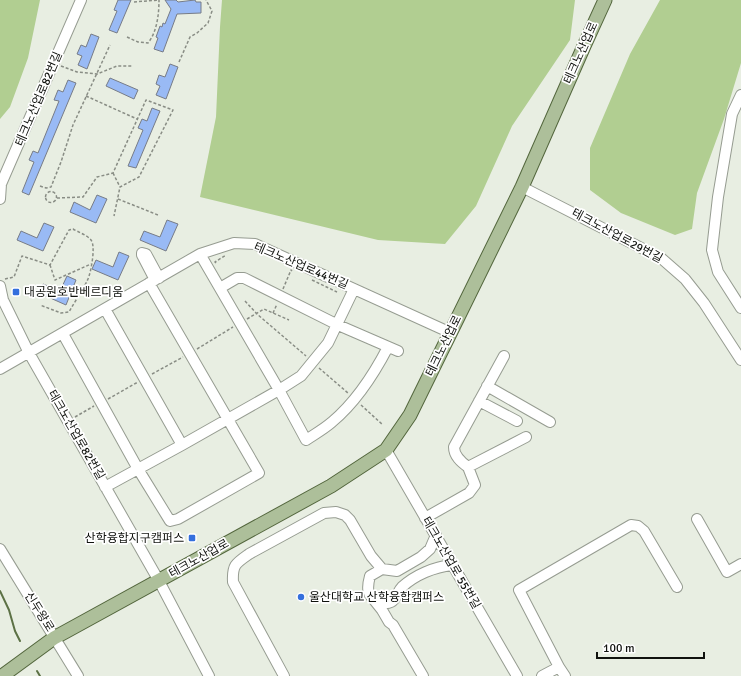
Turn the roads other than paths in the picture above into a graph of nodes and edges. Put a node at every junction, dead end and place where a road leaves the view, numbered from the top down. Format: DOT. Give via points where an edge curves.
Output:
graph roads {
  1 [pos="81,0"];
  2 [pos="605,0"];
  3 [pos="741,95"];
  4 [pos="522,187"];
  5 [pos="0,199"];
  6 [pos="200,254"];
  7 [pos="154,281"];
  8 [pos="0,286"];
  9 [pos="220,288"];
  10 [pos="354,289"];
  11 [pos="741,308"];
  12 [pos="105,309"];
  13 [pos="338,324"];
  14 [pos="451,333"];
  15 [pos="63,334"];
  16 [pos="388,347"];
  17 [pos="398,352"];
  18 [pos="29,353"];
  19 [pos="504,356"];
  20 [pos="741,360"];
  21 [pos="0,369"];
  22 [pos="488,386"];
  23 [pos="279,390"];
  24 [pos="479,401"];
  25 [pos="226,419"];
  26 [pos="517,421"];
  27 [pos="550,422"];
  28 [pos="526,437"];
  29 [pos="182,445"];
  30 [pos="386,450"];
  31 [pos="468,467"];
  32 [pos="138,469"];
  33 [pos="106,487"];
  34 [pos="425,518"];
  35 [pos="697,518"];
  36 [pos="436,536"];
  37 [pos="0,549"];
  38 [pos="371,556"];
  39 [pos="741,564"];
  40 [pos="452,565"];
  41 [pos="382,569"];
  42 [pos="370,576"];
  43 [pos="159,581"];
  44 [pos="677,587"];
  45 [pos="374,600"];
  46 [pos="393,600"];
  47 [pos="393,625"];
  48 [pos="54,638"];
  49 [pos="560,666"];
  50 [pos="2,676"];
  51 [pos="78,676"];
  52 [pos="209,676"];
  53 [pos="284,676"];
  54 [pos="423,676"];
  55 [pos="516,676"];
  56 [pos="542,676"];
  57 [pos="565,676"];
  1 -- 5 [label="street, 테크노산업로82번길" via="2,184"];
  2 -- 4 [label="main road, 테크노산업로"];
  3 -- 11 [label="street" via="732,114 712,250 718,272"];
  4 -- 14 [label="main road, 테크노산업로"];
  4 -- 20 [label="street, 테크노산업로29번길" via="661,258 685,279 704,303"];
  6 -- 7 [label="street, 테크노산업로44번길"];
  6 -- 9 [label="street"];
  6 -- 10 [label="street, 테크노산업로44번길" via="234,243 255,244"];
  7 -- 12 [label="street, 테크노산업로44번길"];
  7 -- 25 [label="street" via="189,353"];
  8 -- 18 [label="street, 테크노산업로82번길" via="3,300"];
  9 -- 13 [label="street" via="237,278 244,278"];
  9 -- 23 [label="street"];
  10 -- 13 [label="street, 테크노산업로44번길"];
  10 -- 14 [label="street, 테크노산업로44번길"];
  12 -- 15 [label="street, 테크노산업로44번길"];
  12 -- 29 [label="street"];
  13 -- 16 [label="street"];
  13 -- 23 [label="street, 테크노산업로44번길" via="328,343 301,376"];
  14 -- 30 [label="main road, 테크노산업로" via="410,415"];
  15 -- 18 [label="street, 테크노산업로44번길"];
  15 -- 32 [label="street"];
  16 -- 17 [label="street"];
  16 -- 23 [label="street" via="375,372 354,399 332,422 306,440"];
  18 -- 21 [label="street, 테크노산업로44번길"];
  18 -- 33 [label="street, 테크노산업로82번길"];
  19 -- 22 [label="street"];
  22 -- 24 [label="street"];
  22 -- 27 [label="street"];
  23 -- 25 [label="street, 테크노산업로44번길"];
  24 -- 26 [label="street"];
  24 -- 31 [label="street" via="454,446 458,459"];
  25 -- 29 [label="street, 테크노산업로44번길"];
  25 -- 32 [label="street" via="259,473 178,519 170,521"];
  28 -- 31 [label="street"];
  29 -- 32 [label="street, 테크노산업로44번길"];
  30 -- 34 [label="street, 테크노산업로 55번길"];
  30 -- 43 [label="main road, 테크노산업로" via="331,486"];
  31 -- 34 [label="street" via="475,485 469,493"];
  32 -- 33 [label="street, 테크노산업로44번길"];
  33 -- 43 [label="street, 테크노산업로82번길"];
  34 -- 36 [label="street, 테크노산업로 55번길"];
  35 -- 39 [label="street" via="727,572"];
  36 -- 40 [label="street, 테크노산업로 55번길"];
  36 -- 41 [label="street" via="430,549 421,557 397,571"];
  37 -- 48 [label="street, 신두왕로"];
  38 -- 41 [label="street"];
  38 -- 42 [label="street"];
  38 -- 53 [label="street" via="350,520 336,512 324,513 262,546 235,566 232,571 233,582"];
  40 -- 46 [label="street" via="438,566 413,579 400,588"];
  40 -- 55 [label="street, 테크노산업로 55번길"];
  41 -- 42 [label="street"];
  42 -- 45 [label="street" via="367,590"];
  43 -- 48 [label="main road, 테크노산업로"];
  43 -- 52 [label="street, 테크노산업로82번길"];
  44 -- 49 [label="street" via="644,531 638,526 631,525 519,590"];
  45 -- 46 [label="street" via="386,603"];
  45 -- 47 [label="street"];
  46 -- 47 [label="street" via="390,613"];
  47 -- 54 [label="street"];
  48 -- 50 [label="main road, 테크노산업로"];
  48 -- 51 [label="street, 신두왕로"];
  49 -- 56 [label="street"];
  49 -- 57 [label="street"];
}
